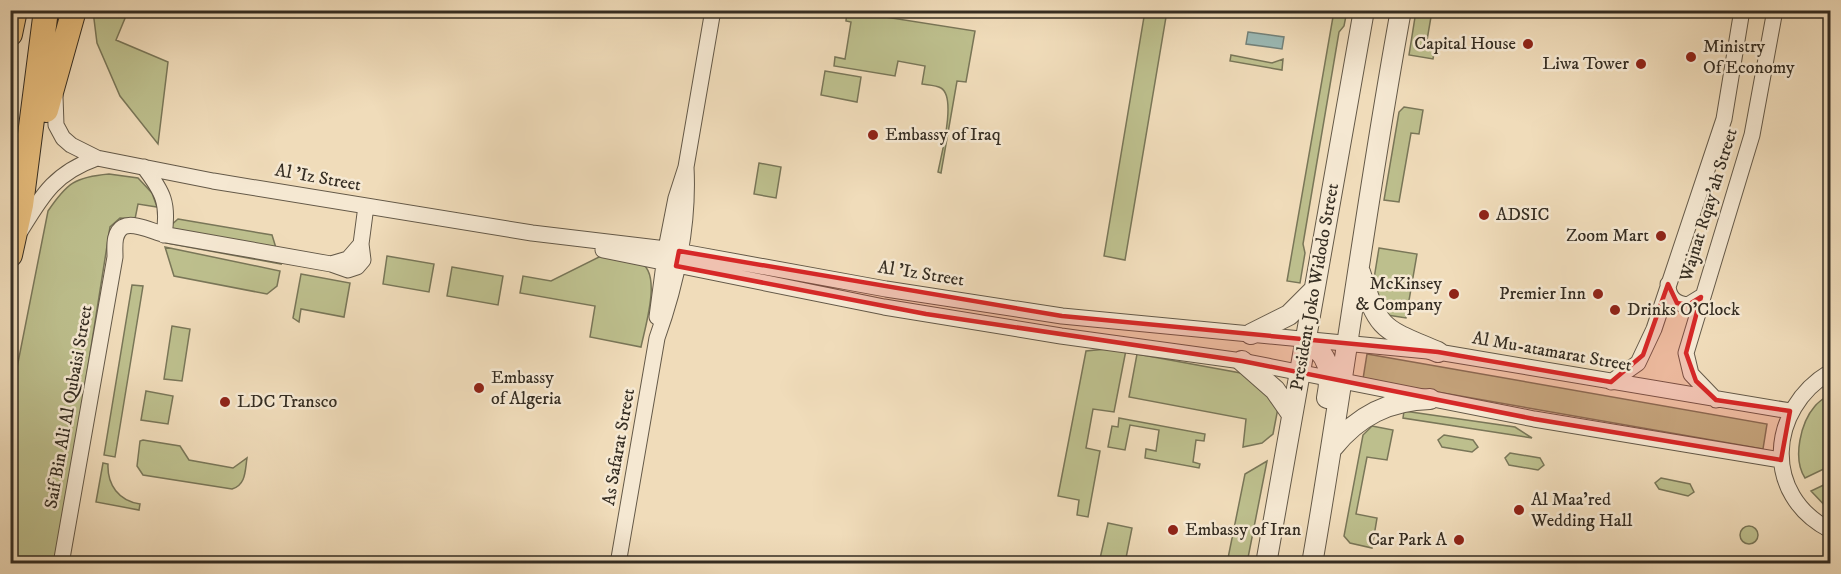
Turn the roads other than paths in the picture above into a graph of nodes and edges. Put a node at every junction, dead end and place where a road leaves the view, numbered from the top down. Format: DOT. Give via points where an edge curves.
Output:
graph roads {
  1 [pos="15,10"];
  2 [pos="46,10"];
  3 [pos="74,10"];
  4 [pos="713,10"];
  5 [pos="1364,10"];
  6 [pos="1401,10"];
  7 [pos="1742,10"];
  8 [pos="1775,10"];
  9 [pos="10,34"];
  10 [pos="54,81"];
  11 [pos="97,158"];
  12 [pos="144,167"];
  13 [pos="21,205"];
  14 [pos="366,206"];
  15 [pos="164,235"];
  16 [pos="12,249"];
  17 [pos="671,258"];
  18 [pos="1359,269"];
  19 [pos="1668,284"];
  20 [pos="1314,290"];
  21 [pos="1701,297"];
  22 [pos="1251,334"];
  23 [pos="1305,340"];
  24 [pos="1347,345"];
  25 [pos="1438,352"];
  26 [pos="1242,361"];
  27 [pos="1300,372"];
  28 [pos="1830,372"];
  29 [pos="1337,380"];
  30 [pos="1611,382"];
  31 [pos="1430,399"];
  32 [pos="1716,400"];
  33 [pos="1790,411"];
  34 [pos="1291,413"];
  35 [pos="1333,447"];
  36 [pos="1781,460"];
  37 [pos="1830,530"];
  38 [pos="62,564"];
  39 [pos="618,564"];
  40 [pos="1266,564"];
  41 [pos="1300,564"];
  42 [pos="1312,564"];
  1 -- 9 [label="main road"];
  2 -- 13 [label="main road"];
  3 -- 10 [label="main road"];
  4 -- 17 [label="street, As Safarat Street" via="686,167 685,216"];
  5 -- 20 [label="street, President Joko Widodo Street"];
  6 -- 18 [label="street"];
  7 -- 19 [label="street, Wajnat Rqay'ah Street" via="1724,120"];
  8 -- 21 [label="street, Wajnat Rqay'ah Street" via="1752,135"];
  10 -- 11 [label="street, Al 'Iz Street" via="56,124 63,138"];
  10 -- 13 [label="main road"];
  11 -- 12 [label="street, Al 'Iz Street"];
  11 -- 16 [label="street" via="48,187"];
  12 -- 14 [label="street, Al 'Iz Street"];
  12 -- 15 [label="street" via="164,197"];
  13 -- 16 [label="main road"];
  14 -- 15 [label="street, Saif Bin Ali Al Qubaisi Street" via="361,244 348,258 331,264"];
  14 -- 17 [label="street, Al 'Iz Street"];
  15 -- 38 [label="street, Saif Bin Ali Al Qubaisi Street" via="146,231 125,238 115,257"];
  17 -- 22 [label="street, Al 'Iz Street" via="1062,316"];
  17 -- 26 [label="street, Al 'Iz Street" via="949,318"];
  17 -- 39 [label="street, As Safarat Street"];
  18 -- 24 [label="street"];
  18 -- 25 [label="street" via="1372,310 1381,324"];
  19 -- 21 [label="street" via="1677,303 1688,305"];
  19 -- 30 [label="street, Wajnat Rqay'ah Street" via="1643,356"];
  20 -- 22 [label="street" via="1289,315"];
  20 -- 23 [label="street, President Joko Widodo Street"];
  21 -- 32 [label="street, Wajnat Rqay'ah Street" via="1686,359 1691,374"];
  22 -- 23 [label="street, Al 'Iz Street"];
  23 -- 24 [label="street, Al Mu-atamarat Street"];
  23 -- 27 [label="street, President Joko Widodo Street"];
  23 -- 29 [label="street" via="1324,356"];
  24 -- 25 [label="street, Al Mu-atamarat Street"];
  24 -- 29 [label="street"];
  25 -- 30 [label="street, Al Mu-atamarat Street"];
  26 -- 27 [label="street, Al 'Iz Street"];
  26 -- 34 [label="street" via="1275,390"];
  27 -- 29 [label="street"];
  27 -- 34 [label="street, President Joko Widodo Street"];
  28 -- 33 [label="street" via="1807,388"];
  29 -- 31 [label="street"];
  29 -- 35 [label="street"];
  29 -- 41 [label="street"];
  30 -- 32 [label="street, Al Mu-atamarat Street"];
  31 -- 35 [label="street" via="1402,402 1375,411 1352,426"];
  31 -- 36 [label="street"];
  32 -- 33 [label="street, Al Mu-atamarat Street"];
  33 -- 36 [label="street" via="1784,427"];
  34 -- 40 [label="street, President Joko Widodo Street"];
  35 -- 42 [label="street"];
  36 -- 37 [label="street" via="1797,502"];
}
